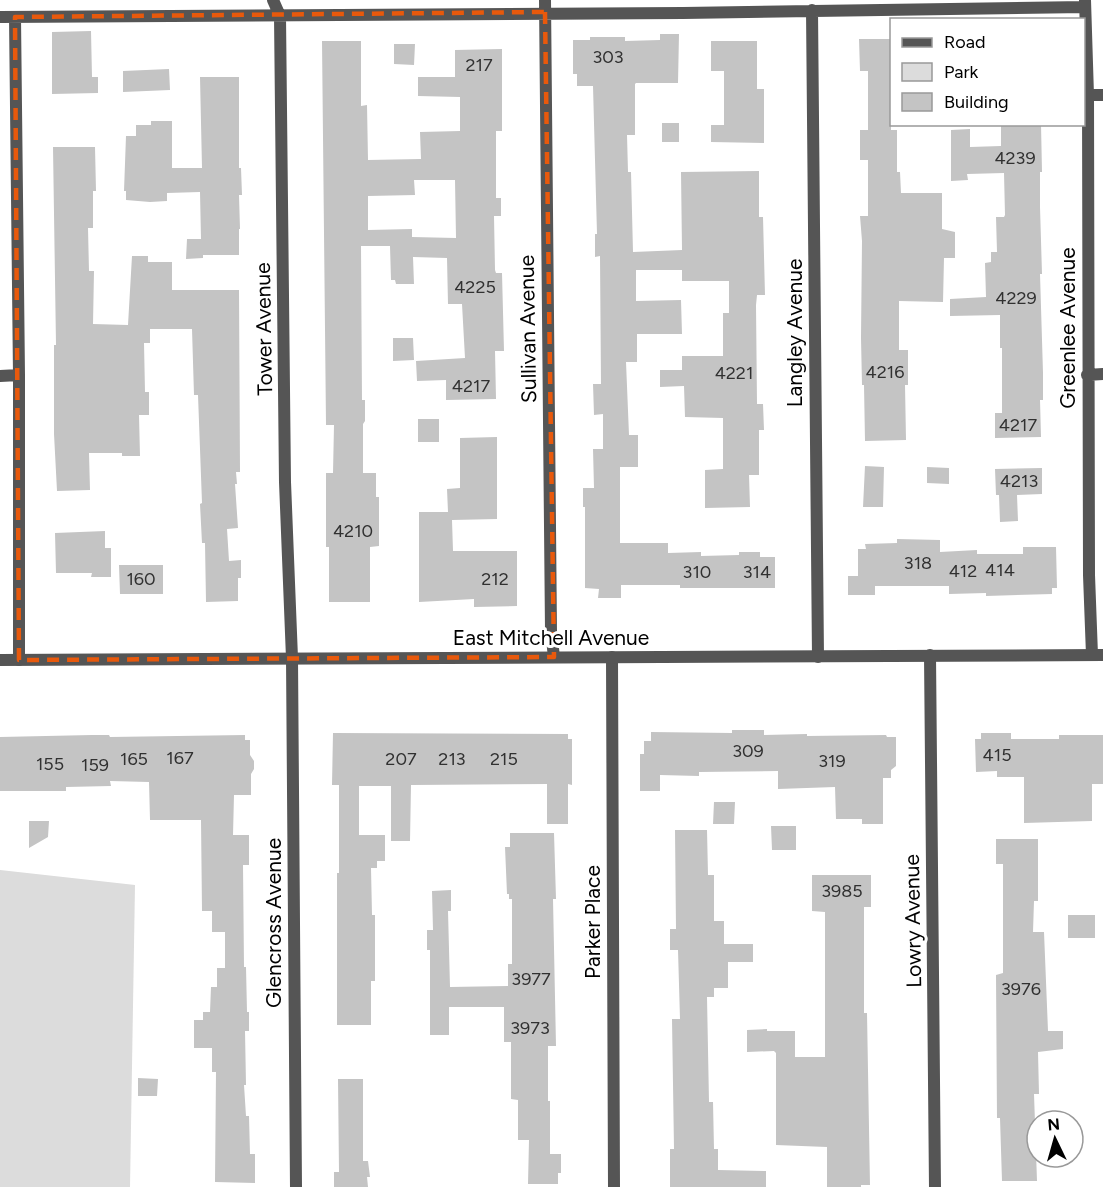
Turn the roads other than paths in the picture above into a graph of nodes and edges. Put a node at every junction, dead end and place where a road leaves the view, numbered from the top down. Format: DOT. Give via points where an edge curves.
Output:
graph roads {
  1 [pos="273,0"];
  2 [pos="1085,4"];
  3 [pos="545,6"];
  4 [pos="812,10"];
  5 [pos="280,15"];
  6 [pos="0,17"];
  7 [pos="15,17"];
  8 [pos="1088,95"];
  9 [pos="1103,95"];
  10 [pos="19,375"];
  11 [pos="1088,375"];
  12 [pos="1103,375"];
  13 [pos="0,376"];
  14 [pos="930,655"];
  15 [pos="1097,655"];
  16 [pos="554,657"];
  17 [pos="612,657"];
  18 [pos="818,657"];
  19 [pos="292,658"];
  20 [pos="0,660"];
  21 [pos="19,660"];
  22 [pos="296,1187"];
  23 [pos="614,1187"];
  24 [pos="935,1187"];
  1 -- 5 [label="street, Tower Avenue"];
  2 -- 4 [label="street"];
  2 -- 8 [label="street, Greenlee Avenue"];
  3 -- 4 [label="street" via="683,13"];
  3 -- 5 [label="street"];
  3 -- 16 [label="street, Sullivan Avenue"];
  4 -- 18 [label="street, Langley Avenue"];
  5 -- 7 [label="street"];
  5 -- 19 [label="street, Tower Avenue" via="285,482"];
  6 -- 7 [label="street"];
  7 -- 10 [label="street"];
  8 -- 9 [label="street"];
  8 -- 11 [label="street, Greenlee Avenue"];
  10 -- 13 [label="street"];
  10 -- 21 [label="street"];
  11 -- 12 [label="street"];
  11 -- 15 [label="street, Greenlee Avenue"];
  14 -- 15 [label="street, East Mitchell Avenue"];
  14 -- 18 [label="street, East Mitchell Avenue"];
  14 -- 24 [label="street, Lowry Avenue"];
  16 -- 17 [label="street, East Mitchell Avenue"];
  16 -- 19 [label="street, East Mitchell Avenue"];
  17 -- 18 [label="street, East Mitchell Avenue"];
  17 -- 23 [label="street, Parker Place"];
  19 -- 21 [label="street, East Mitchell Avenue"];
  19 -- 22 [label="street, Glencross Avenue"];
  20 -- 21 [label="street, East Mitchell Avenue"];
}
